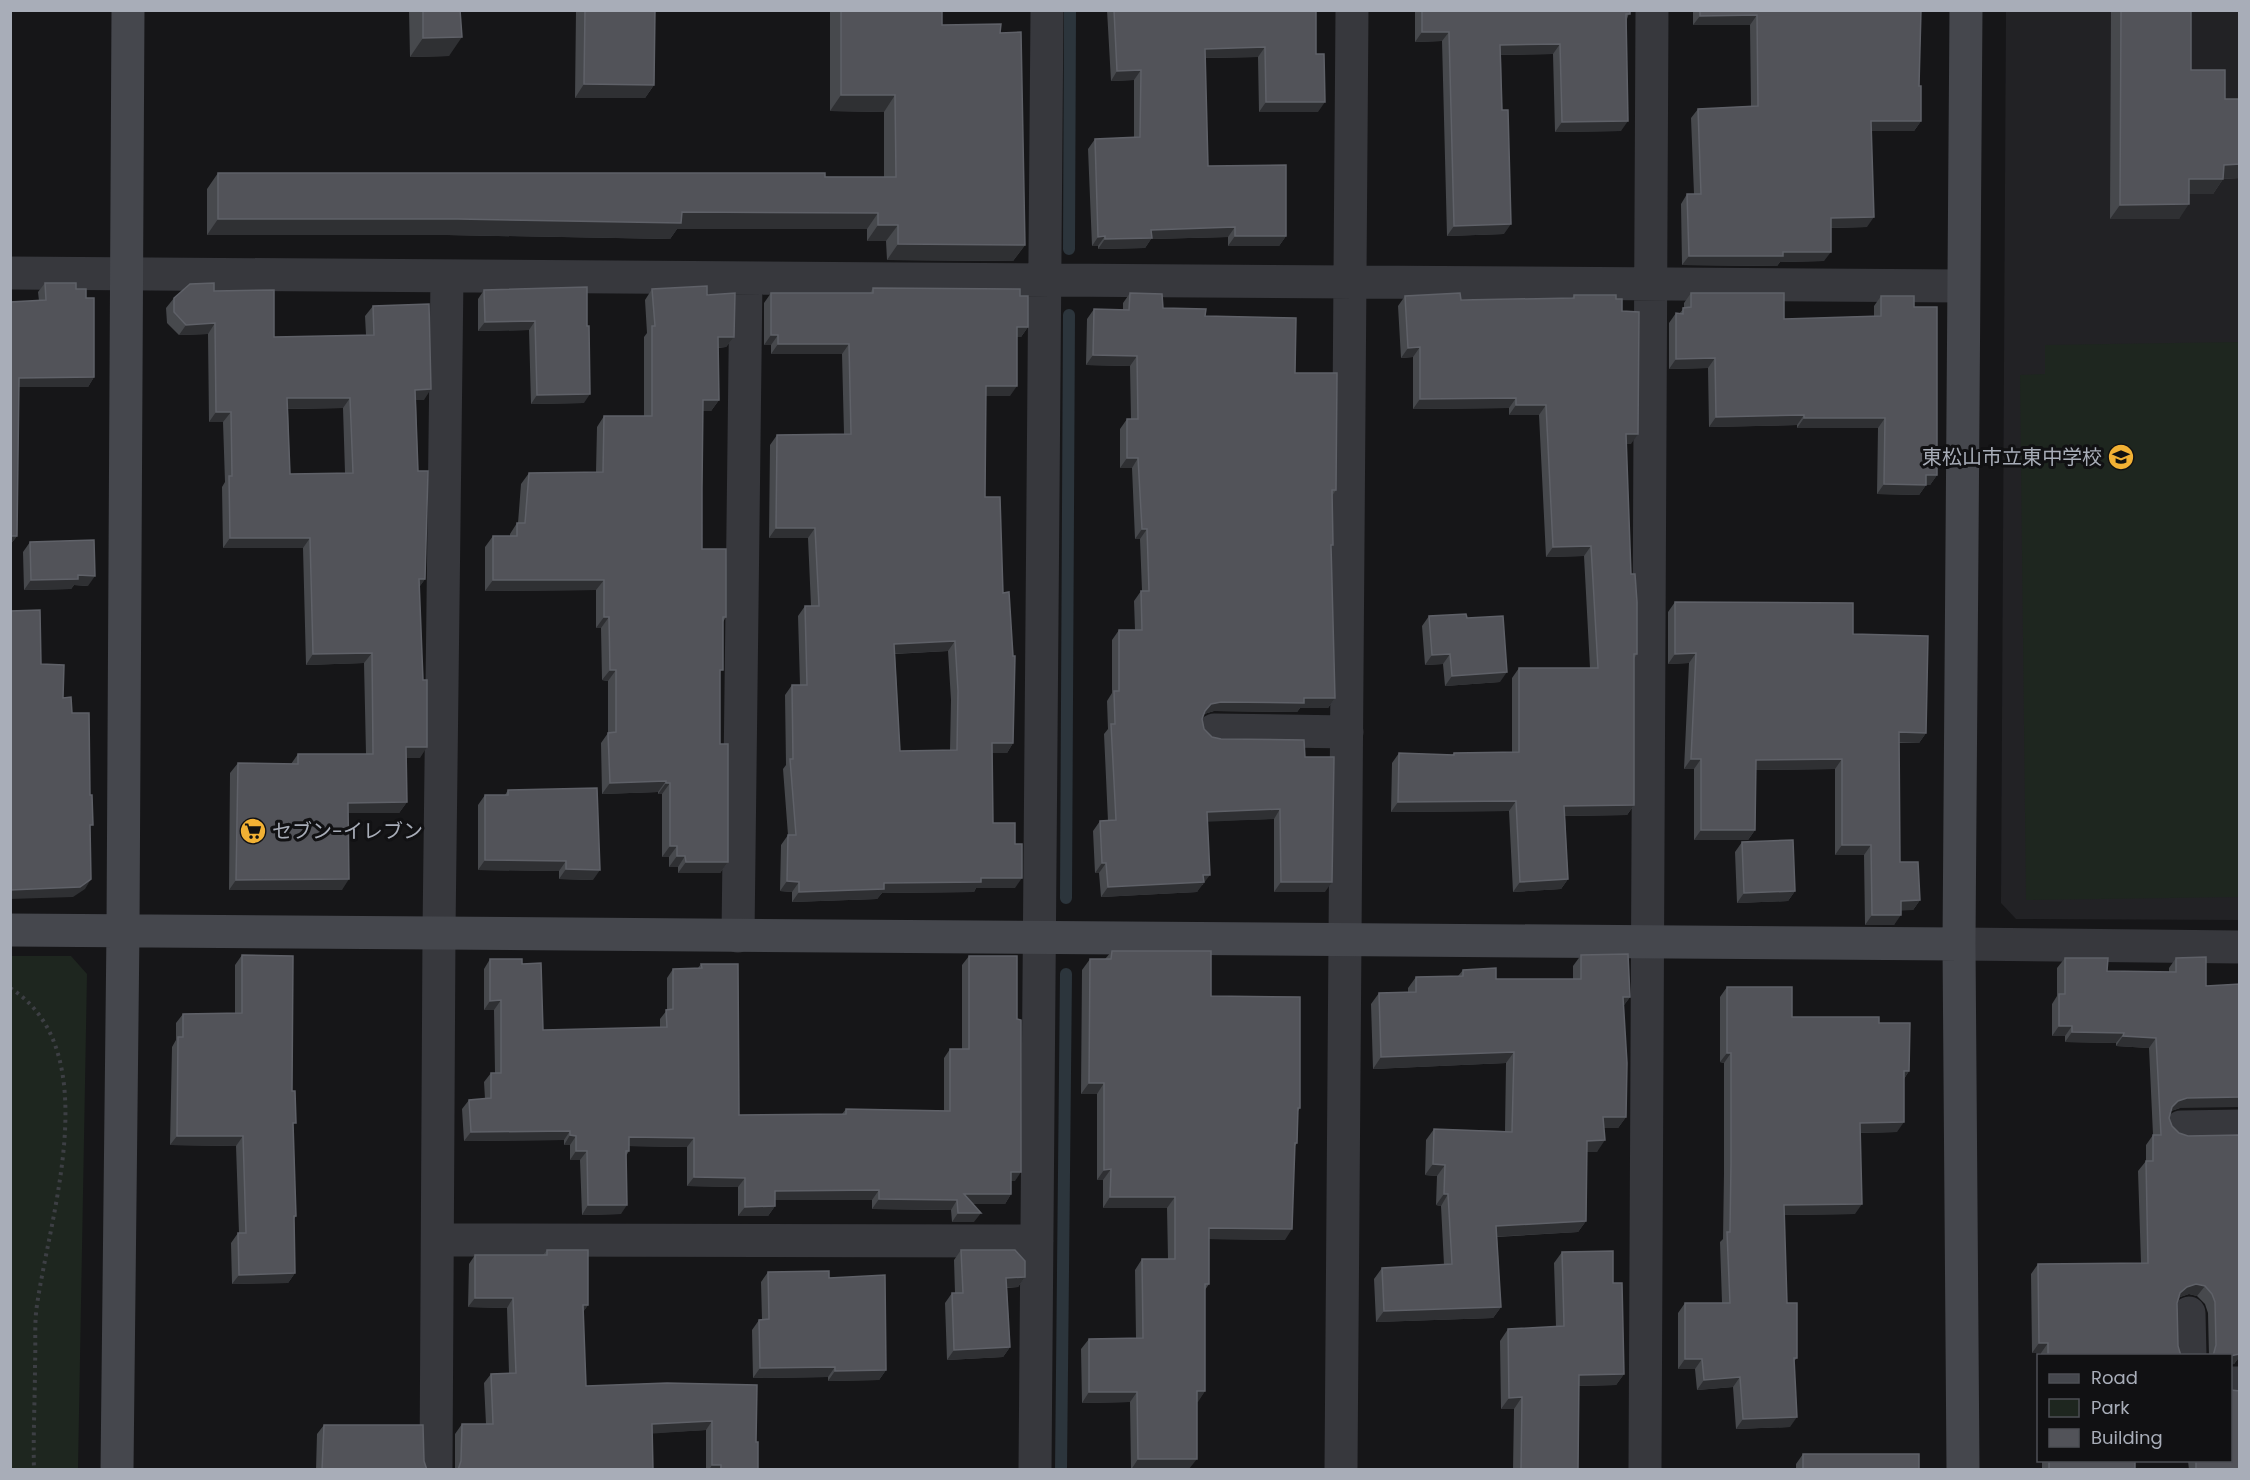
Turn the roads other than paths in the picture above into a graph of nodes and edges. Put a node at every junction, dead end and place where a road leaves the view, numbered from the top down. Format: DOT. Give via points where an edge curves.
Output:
graph roads {
  1 [pos="128,10"];
  2 [pos="1047,10"];
  3 [pos="1352,10"];
  4 [pos="1652,10"];
  5 [pos="1966,10"];
  6 [pos="10,273"];
  7 [pos="125,274"];
  8 [pos="447,276"];
  9 [pos="746,278"];
  10 [pos="1046,280"];
  11 [pos="1350,281"];
  12 [pos="1650,284"];
  13 [pos="1963,286"];
  14 [pos="1214,730"];
  15 [pos="1347,732"];
  16 [pos="10,930"];
  17 [pos="123,930"];
  18 [pos="439,932"];
  19 [pos="738,936"];
  20 [pos="1039,937"];
  21 [pos="1345,939"];
  22 [pos="1647,941"];
  23 [pos="1959,944"];
  24 [pos="2240,947"];
  25 [pos="2240,1126"];
  26 [pos="2181,1127"];
  27 [pos="438,1240"];
  28 [pos="1037,1241"];
  29 [pos="2189,1312"];
  30 [pos="2190,1354"];
  31 [pos="117,1470"];
  32 [pos="436,1470"];
  33 [pos="1035,1470"];
  34 [pos="1341,1470"];
  35 [pos="1645,1470"];
  36 [pos="1963,1470"];
  1 -- 7 [label="street"];
  2 -- 10 [label="street"];
  3 -- 11 [label="street"];
  4 -- 12 [label="street"];
  5 -- 13 [label="street"];
  6 -- 7 [label="street"];
  7 -- 8 [label="street"];
  7 -- 17 [label="street"];
  8 -- 9 [label="street"];
  8 -- 18 [label="street"];
  9 -- 10 [label="street"];
  9 -- 19 [label="street"];
  10 -- 11 [label="street"];
  10 -- 20 [label="street"];
  11 -- 12 [label="street"];
  11 -- 15 [label="street"];
  12 -- 13 [label="street"];
  12 -- 22 [label="street"];
  13 -- 23 [label="street"];
  14 -- 15 [label="street"];
  15 -- 21 [label="street"];
  16 -- 17 [label="street"];
  17 -- 18 [label="street"];
  17 -- 31 [label="street"];
  18 -- 19 [label="street"];
  18 -- 27 [label="street"];
  19 -- 20 [label="street"];
  20 -- 21 [label="street"];
  20 -- 28 [label="street"];
  21 -- 22 [label="street"];
  21 -- 34 [label="street"];
  22 -- 23 [label="street"];
  22 -- 35 [label="street"];
  23 -- 24 [label="street"];
  23 -- 36 [label="street"];
  25 -- 26 [label="street"];
  27 -- 28 [label="street"];
  27 -- 32 [label="street"];
  28 -- 33 [label="street"];
  29 -- 30 [label="street"];
}
